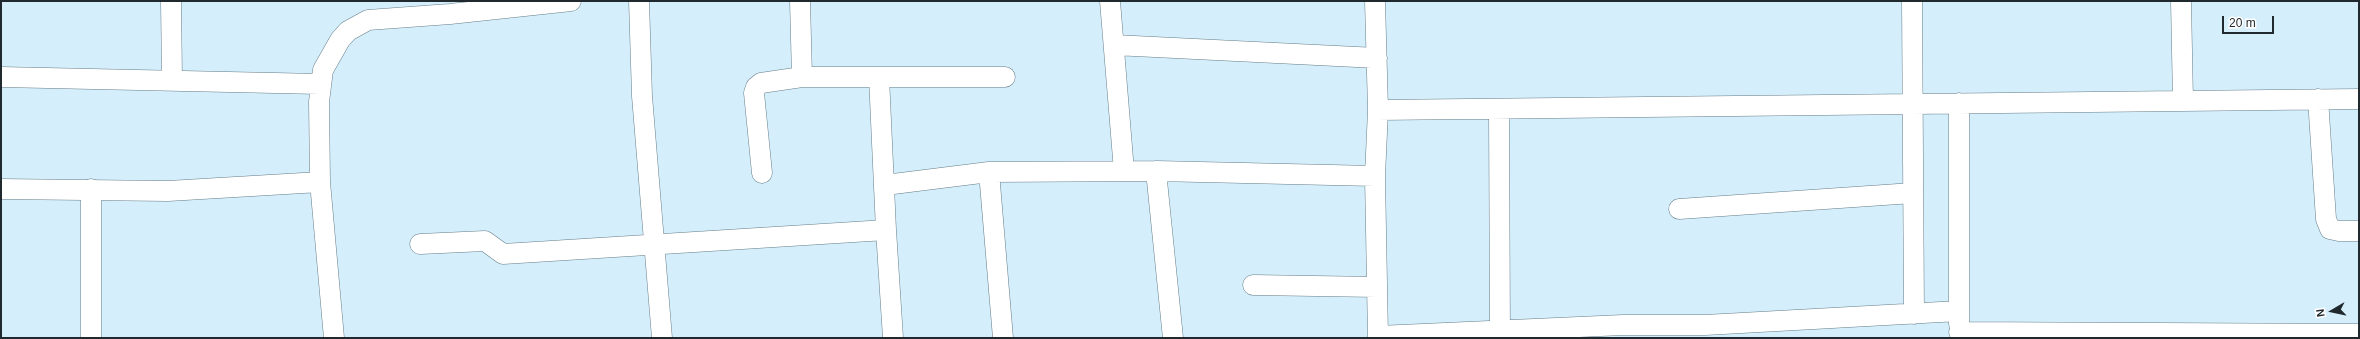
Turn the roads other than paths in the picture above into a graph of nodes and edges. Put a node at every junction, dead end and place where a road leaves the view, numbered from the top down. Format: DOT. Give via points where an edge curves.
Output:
graph roads {
  1 [pos="171,1"];
  2 [pos="571,1"];
  3 [pos="639,1"];
  4 [pos="800,1"];
  5 [pos="1110,1"];
  6 [pos="1375,1"];
  7 [pos="1912,1"];
  8 [pos="2181,1"];
  9 [pos="412,9"];
  10 [pos="1114,45"];
  11 [pos="1377,58"];
  12 [pos="1,77"];
  13 [pos="802,77"];
  14 [pos="879,77"];
  15 [pos="1005,77"];
  16 [pos="172,79"];
  17 [pos="320,84"];
  18 [pos="2318,99"];
  19 [pos="2359,99"];
  20 [pos="2183,101"];
  21 [pos="1959,103"];
  22 [pos="1913,104"];
  23 [pos="1499,109"];
  24 [pos="1378,110"];
  25 [pos="1124,171"];
  26 [pos="1156,171"];
  27 [pos="989,172"];
  28 [pos="762,173"];
  29 [pos="1375,176"];
  30 [pos="320,182"];
  31 [pos="885,185"];
  32 [pos="1,189"];
  33 [pos="91,189"];
  34 [pos="1913,193"];
  35 [pos="1679,209"];
  36 [pos="886,230"];
  37 [pos="2359,231"];
  38 [pos="420,244"];
  39 [pos="655,245"];
  40 [pos="1253,285"];
  41 [pos="1377,287"];
  42 [pos="1959,311"];
  43 [pos="1914,314"];
  44 [pos="1624,332"];
  45 [pos="1500,334"];
  46 [pos="2359,334"];
  47 [pos="1959,335"];
  48 [pos="2069,336"];
  49 [pos="2267,336"];
  50 [pos="1378,337"];
  51 [pos="90,338"];
  52 [pos="334,338"];
  53 [pos="662,338"];
  54 [pos="893,338"];
  55 [pos="1003,338"];
  56 [pos="1173,338"];
  1 -- 16 [label="street"];
  2 -- 9 [label="street"];
  3 -- 39 [label="street" via="642,96"];
  4 -- 13 [label="street"];
  5 -- 10 [label="street"];
  6 -- 11 [label="street"];
  7 -- 22 [label="street"];
  8 -- 20 [label="street"];
  9 -- 17 [label="street" via="368,20 348,31 323,70"];
  10 -- 11 [label="street"];
  10 -- 25 [label="street"];
  11 -- 24 [label="street"];
  12 -- 16 [label="street"];
  13 -- 14 [label="street"];
  13 -- 28 [label="street" via="761,83 756,87 754,93"];
  14 -- 15 [label="street"];
  14 -- 31 [label="street"];
  16 -- 17 [label="street"];
  17 -- 30 [label="street"];
  18 -- 19 [label="street"];
  18 -- 20 [label="street"];
  18 -- 37 [label="street" via="2326,219 2330,229"];
  20 -- 21 [label="street"];
  21 -- 22 [label="street"];
  21 -- 42 [label="street"];
  22 -- 23 [label="street"];
  22 -- 34 [label="street"];
  23 -- 24 [label="street"];
  23 -- 45 [label="street"];
  24 -- 29 [label="street"];
  25 -- 26 [label="street"];
  25 -- 27 [label="street"];
  26 -- 29 [label="street"];
  26 -- 56 [label="street"];
  27 -- 31 [label="street"];
  27 -- 55 [label="street"];
  29 -- 41 [label="street"];
  30 -- 33 [label="street" via="168,191"];
  30 -- 52 [label="street"];
  31 -- 36 [label="street"];
  32 -- 33 [label="street"];
  33 -- 51 [label="street"];
  34 -- 35 [label="street"];
  34 -- 43 [label="street"];
  36 -- 39 [label="street"];
  36 -- 54 [label="street"];
  38 -- 39 [label="street" via="485,241 503,254"];
  39 -- 53 [label="street"];
  40 -- 41 [label="street"];
  41 -- 50 [label="street"];
  42 -- 43 [label="street"];
  42 -- 47 [label="street"];
  43 -- 44 [label="street"];
  44 -- 45 [label="street"];
  45 -- 50 [label="street"];
  46 -- 49 [label="street"];
  47 -- 48 [label="street"];
  48 -- 49 [label="street"];
}
